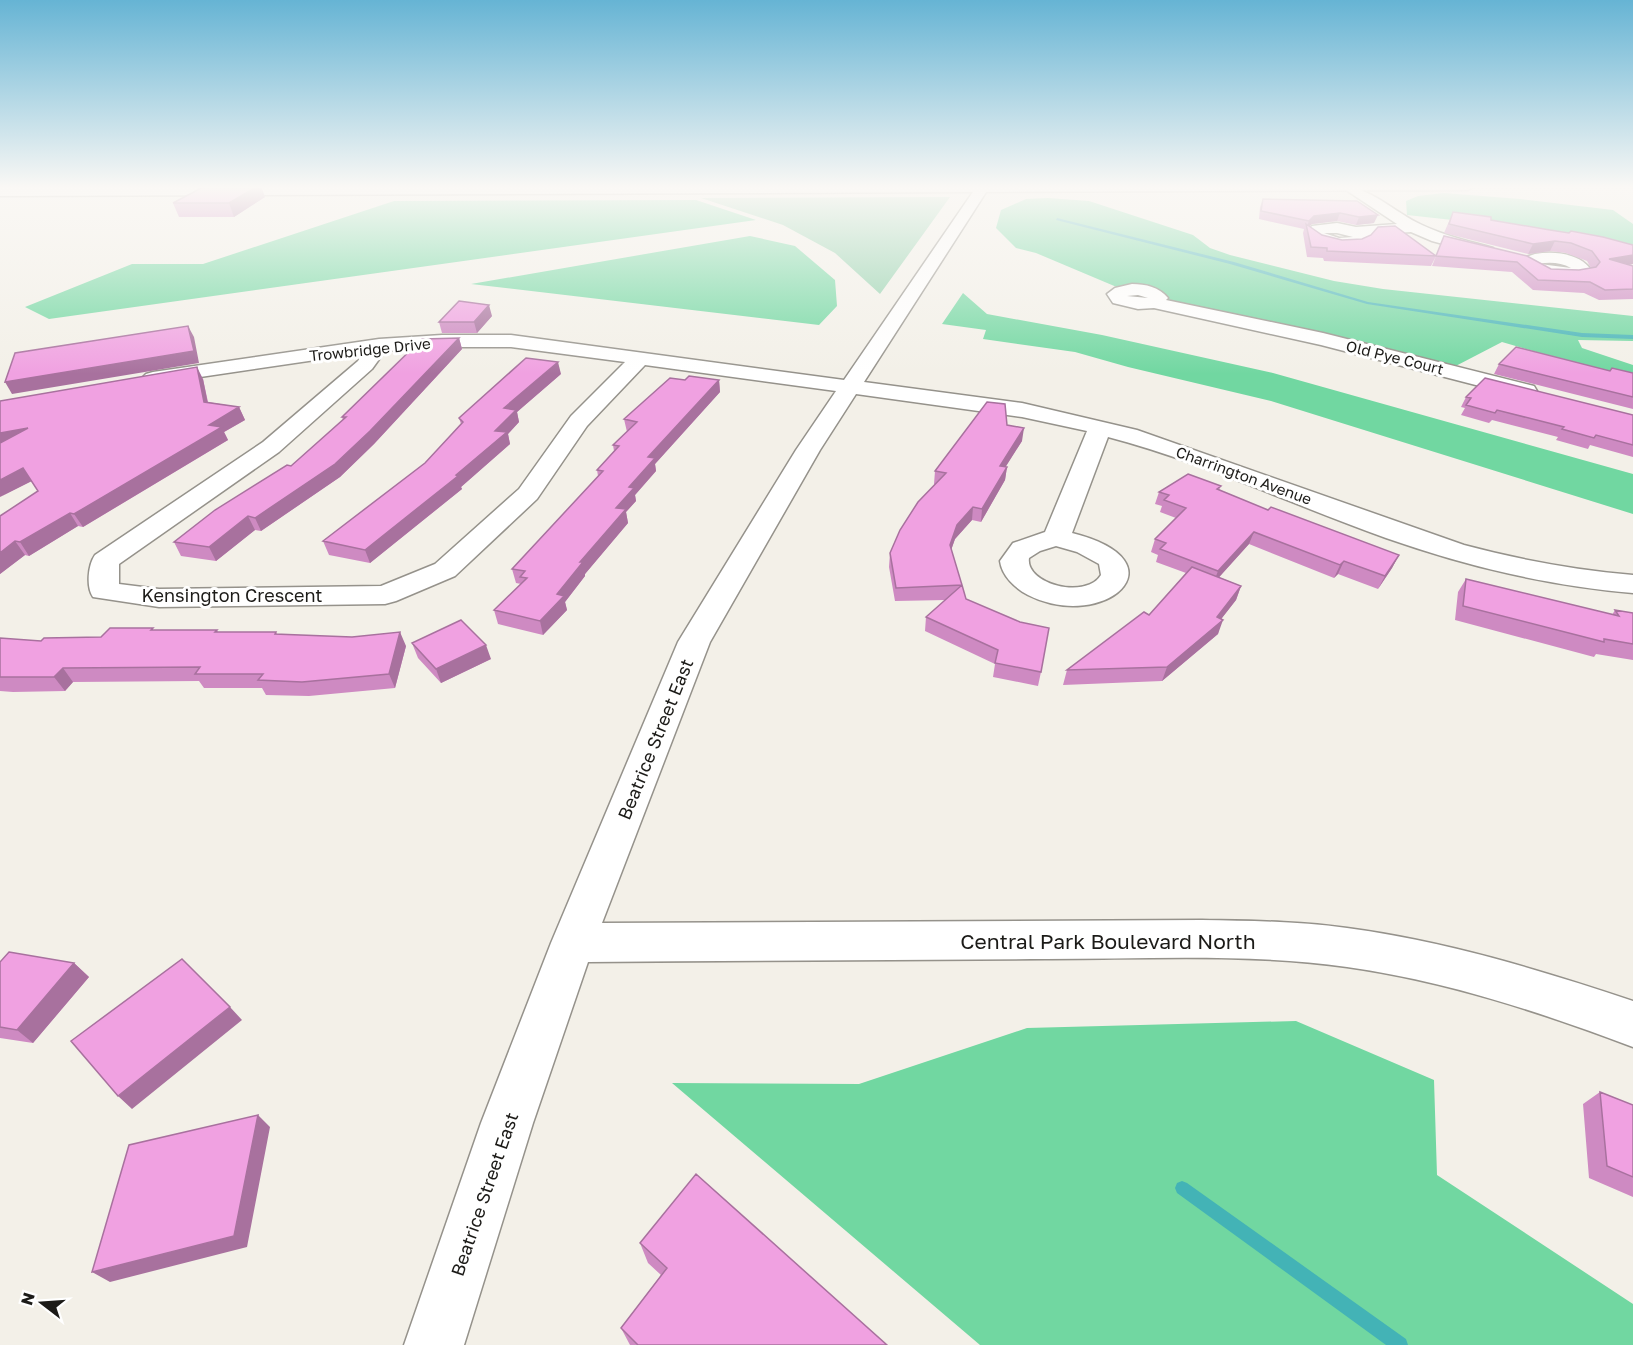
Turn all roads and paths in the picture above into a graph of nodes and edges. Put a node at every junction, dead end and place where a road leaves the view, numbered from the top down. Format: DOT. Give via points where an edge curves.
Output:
graph roads {
  1 [pos="942,249"];
  2 [pos="1480,249"];
  3 [pos="1517,258"];
  4 [pos="1154,303"];
  5 [pos="379,345"];
  6 [pos="641,358"];
  7 [pos="129,382"];
  8 [pos="849,387"];
  9 [pos="1541,395"];
  10 [pos="1100,428"];
  11 [pos="1056,538"];
  12 [pos="1633,584"];
  13 [pos="573,943"];
  14 [pos="1633,1024"];
  15 [pos="434,1345"];
  1 -- 8 [label="street, Beatrice Street East"];
  2 -- 3 [label="street"];
  4 -- 9 [label="street, Old Pye Court" via="1323,339"];
  5 -- 6 [label="street, Trowbridge Drive" via="511,341"];
  5 -- 6 [label="street, Kensington Crescent" via="365,365 271,447 105,561 104,591 159,598 385,596 446,570 528,494 579,421"];
  5 -- 7 [label="street, Trowbridge Drive"];
  6 -- 8 [label="street, Trowbridge Drive"];
  8 -- 10 [label="street, Charrington Avenue" via="1023,411"];
  8 -- 13 [label="street, Beatrice Street East" via="694,642"];
  10 -- 11 [label="street"];
  10 -- 12 [label="street, Charrington Avenue" via="1163,445 1430,543 1554,575"];
  13 -- 14 [label="street, Central Park Boulevard North" via="1283,941 1366,950 1453,968"];
  13 -- 15 [label="street, Beatrice Street East" via="507,1124"];
}
